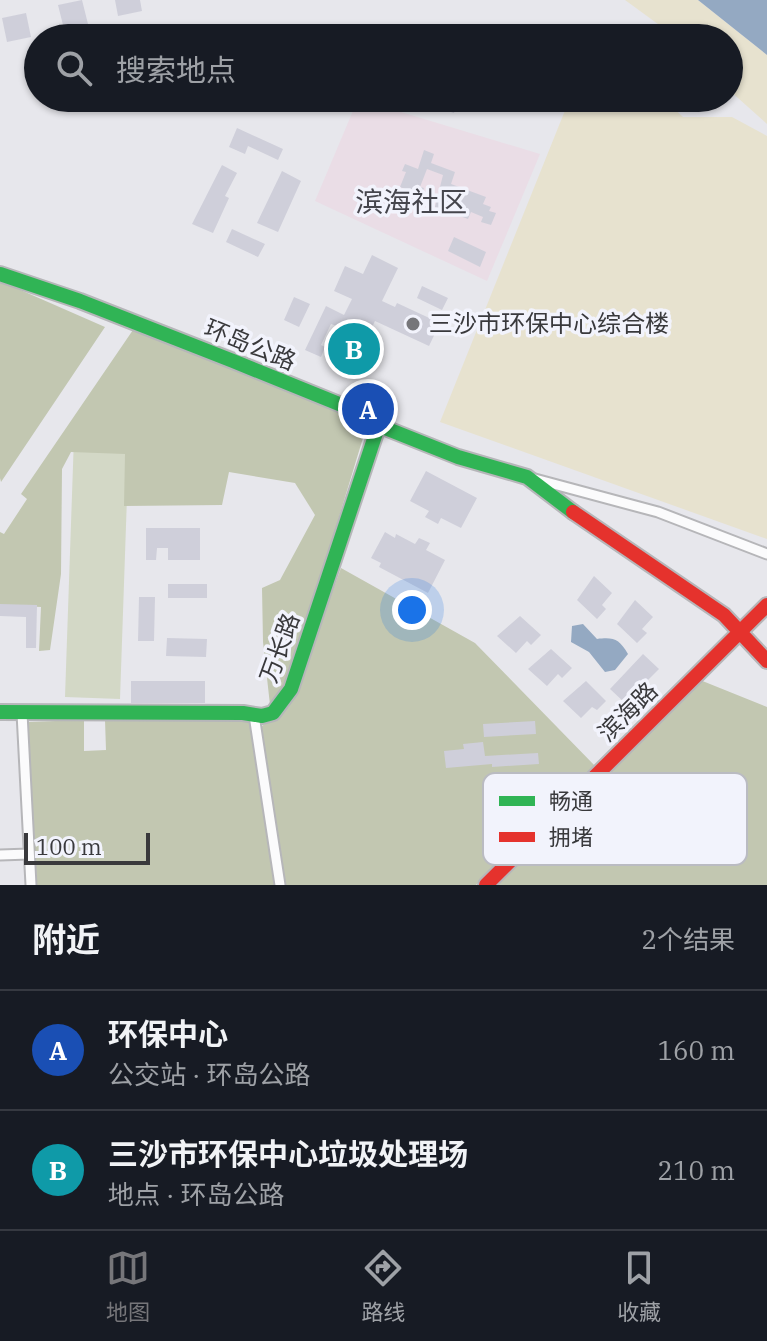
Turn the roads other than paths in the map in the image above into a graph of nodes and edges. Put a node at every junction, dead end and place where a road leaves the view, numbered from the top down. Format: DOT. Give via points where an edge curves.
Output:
graph roads {
  1 [pos="0,274"];
  2 [pos="379,424"];
  3 [pos="527,477"];
  4 [pos="767,554"];
  5 [pos="767,605"];
  6 [pos="741,631"];
  7 [pos="767,661"];
  8 [pos="0,712"];
  9 [pos="22,713"];
  10 [pos="254,715"];
  11 [pos="598,773"];
  12 [pos="29,854"];
  13 [pos="0,855"];
  14 [pos="506,865"];
  15 [pos="31,885"];
  16 [pos="280,885"];
  17 [pos="486,885"];
  1 -- 2 [label="street, 环岛公路" via="243,365"];
  2 -- 3 [label="street, 环岛公路" via="458,457"];
  2 -- 10 [label="street, 万长路" via="291,689 269,716"];
  3 -- 4 [label="street" via="658,512"];
  3 -- 6 [label="street"];
  5 -- 6 [label="street, 滨海路"];
  6 -- 7 [label="street"];
  6 -- 11 [label="street, 滨海路"];
  8 -- 9 [label="street, 万长路"];
  9 -- 10 [label="street, 万长路"];
  9 -- 12 [label="street"];
  10 -- 16 [label="street"];
  12 -- 13 [label="street"];
  12 -- 15 [label="street"];
  14 -- 17 [label="street, 滨海路"];
}
